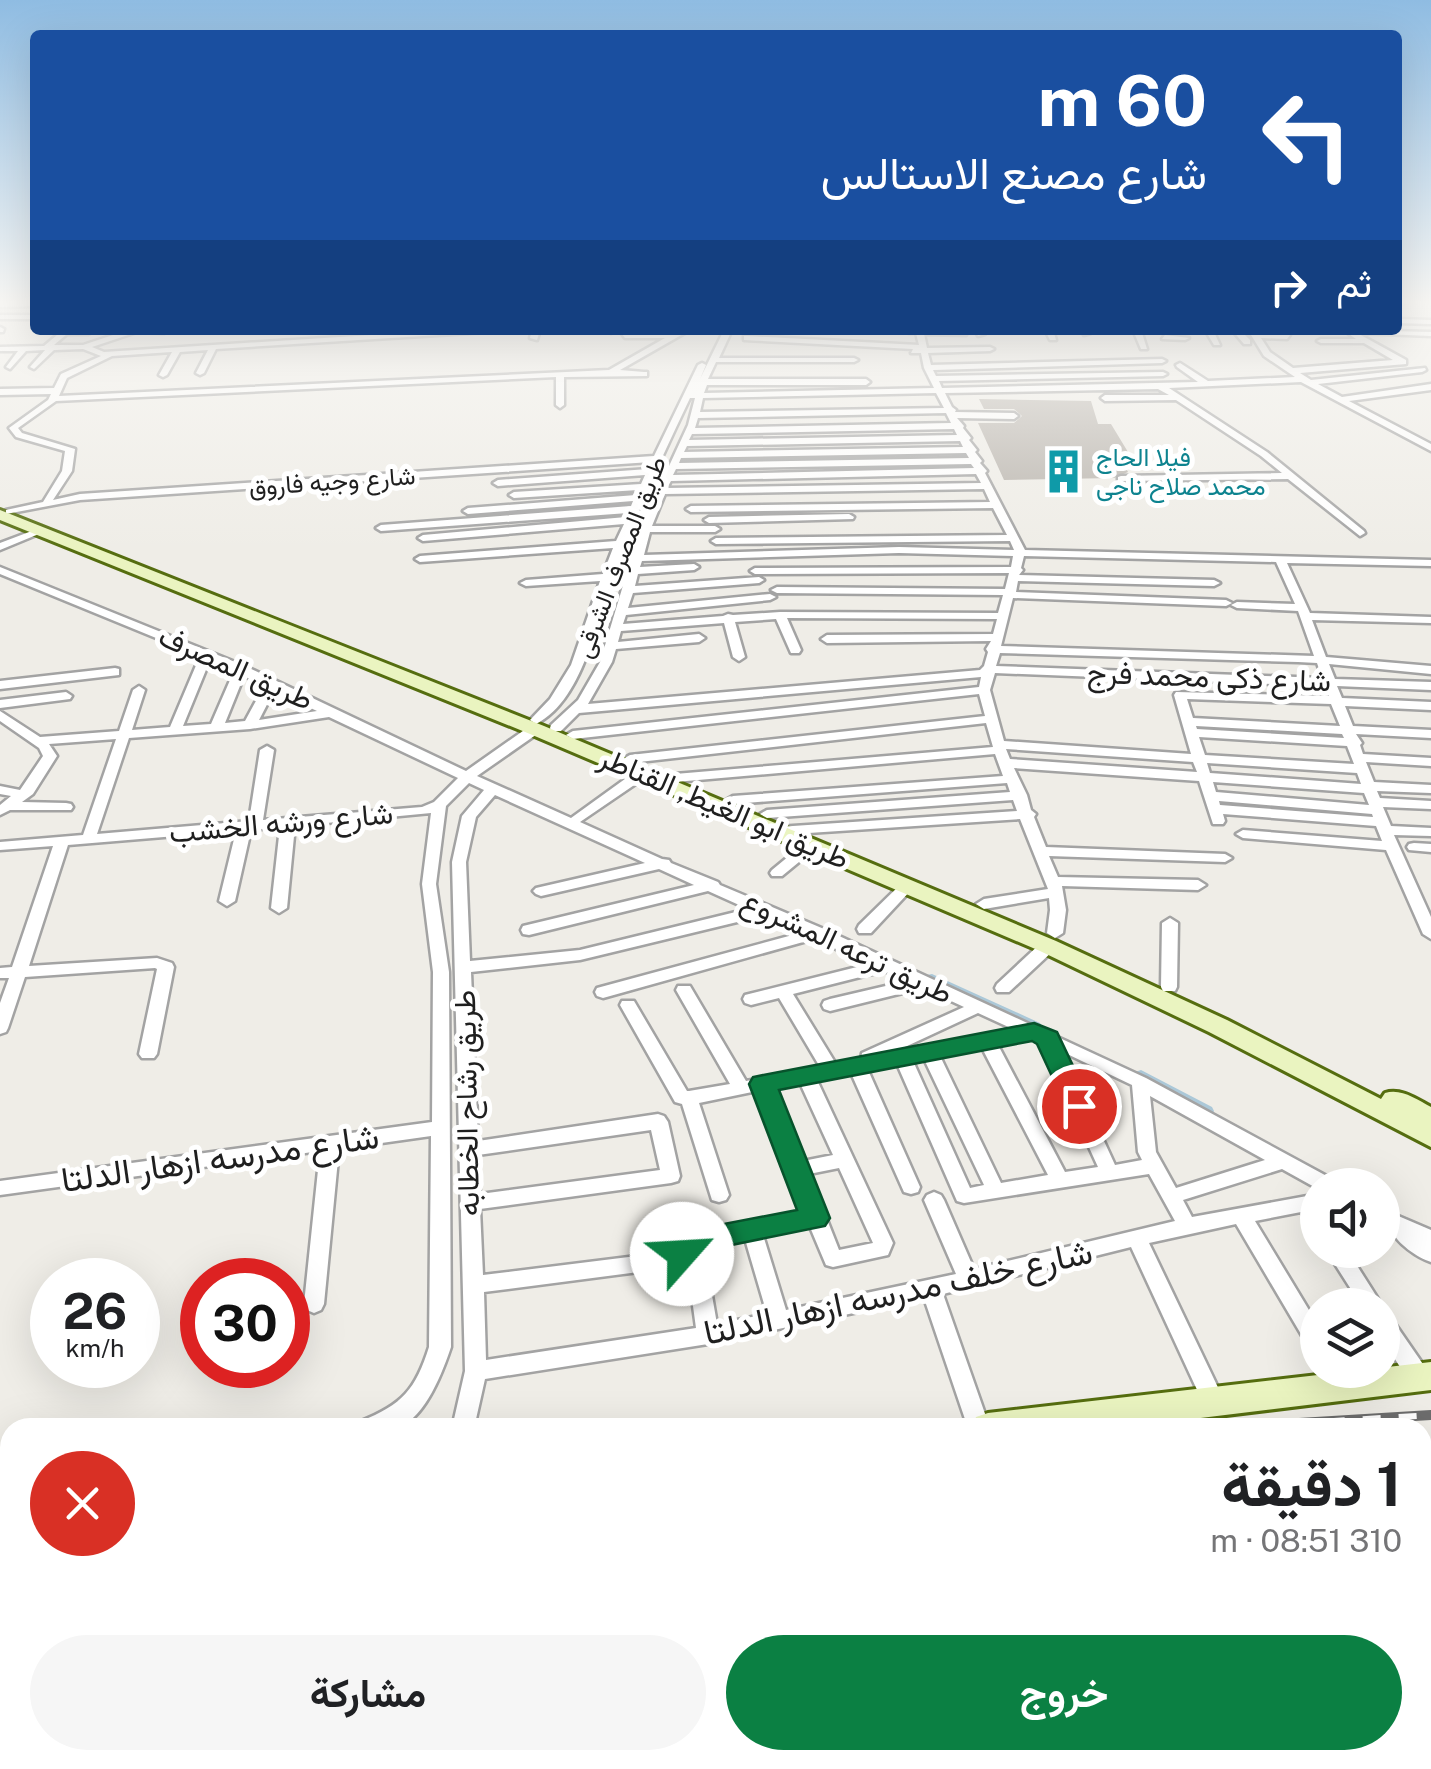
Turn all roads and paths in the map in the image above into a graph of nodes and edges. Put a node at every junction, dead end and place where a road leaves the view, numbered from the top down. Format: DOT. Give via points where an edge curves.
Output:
graph roads {
  1 [pos="59,385"];
  2 [pos="362,385"];
  3 [pos="560,385"];
  4 [pos="702,385"];
  5 [pos="702,385"];
  6 [pos="783,385"];
  7 [pos="904,385"];
  8 [pos="919,385"];
  9 [pos="940,385"];
  10 [pos="965,385"];
  11 [pos="1008,385"];
  12 [pos="1071,385"];
  13 [pos="1199,385"];
  14 [pos="1312,385"];
  15 [pos="1362,385"];
  16 [pos="772,386"];
  17 [pos="1160,386"];
  18 [pos="1177,386"];
  19 [pos="1431,388"];
  20 [pos="1322,391"];
  21 [pos="0,394"];
  22 [pos="52,398"];
  23 [pos="696,398"];
  24 [pos="1176,398"];
  25 [pos="1193,399"];
  26 [pos="1340,400"];
  27 [pos="1043,401"];
  28 [pos="560,405"];
  29 [pos="25,406"];
  30 [pos="950,407"];
  31 [pos="903,410"];
  32 [pos="1014,416"];
  33 [pos="672,424"];
  34 [pos="875,424"];
  35 [pos="1431,432"];
  36 [pos="1409,436"];
  37 [pos="684,443"];
  38 [pos="1431,448"];
  39 [pos="656,459"];
  40 [pos="677,460"];
  41 [pos="908,461"];
  42 [pos="650,472"];
  43 [pos="1287,476"];
  44 [pos="1121,479"];
  45 [pos="498,483"];
  46 [pos="669,490"];
  47 [pos="514,495"];
  48 [pos="995,500"];
  49 [pos="914,501"];
  50 [pos="47,502"];
  51 [pos="637,504"];
  52 [pos="691,509"];
  53 [pos="468,510"];
  54 [pos="3,512"];
  55 [pos="381,528"];
  56 [pos="645,529"];
  57 [pos="714,530"];
  58 [pos="40,531"];
  59 [pos="1360,533"];
  60 [pos="423,538"];
  61 [pos="1016,541"];
  62 [pos="622,544"];
  63 [pos="0,547"];
  64 [pos="708,554"];
  65 [pos="420,560"];
  66 [pos="1280,560"];
  67 [pos="1430,562"];
  68 [pos="634,565"];
  69 [pos="694,567"];
  70 [pos="0,570"];
  71 [pos="1018,574"];
  72 [pos="607,576"];
  73 [pos="526,583"];
  74 [pos="1214,583"];
  75 [pos="626,590"];
  76 [pos="1011,593"];
  77 [pos="620,612"];
  78 [pos="1304,614"];
  79 [pos="780,615"];
  80 [pos="1270,615"];
  81 [pos="728,616"];
  82 [pos="1002,616"];
  83 [pos="1431,620"];
  84 [pos="616,628"];
  85 [pos="699,638"];
  86 [pos="827,639"];
  87 [pos="994,643"];
  88 [pos="611,646"];
  89 [pos="795,650"];
  90 [pos="207,654"];
  91 [pos="739,657"];
  92 [pos="1320,660"];
  93 [pos="241,669"];
  94 [pos="1431,670"];
  95 [pos="986,671"];
  96 [pos="115,672"];
  97 [pos="1328,682"];
  98 [pos="272,683"];
  99 [pos="0,685"];
  100 [pos="1431,686"];
  101 [pos="140,690"];
  102 [pos="984,690"];
  103 [pos="66,696"];
  104 [pos="1337,701"];
  105 [pos="0,704"];
  106 [pos="1431,706"];
  107 [pos="576,709"];
  108 [pos="336,712"];
  109 [pos="0,716"];
  110 [pos="991,719"];
  111 [pos="250,725"];
  112 [pos="216,728"];
  113 [pos="550,728"];
  114 [pos="1190,728"];
  115 [pos="175,731"];
  116 [pos="1351,734"];
  117 [pos="1431,734"];
  118 [pos="124,735"];
  119 [pos="38,741"];
  120 [pos="267,750"];
  121 [pos="1001,752"];
  122 [pos="1198,754"];
  123 [pos="1431,762"];
  124 [pos="1362,764"];
  125 [pos="635,766"];
  126 [pos="1204,774"];
  127 [pos="467,777"];
  128 [pos="676,778"];
  129 [pos="1012,779"];
  130 [pos="493,788"];
  131 [pos="1431,789"];
  132 [pos="0,790"];
  133 [pos="24,795"];
  134 [pos="1020,795"];
  135 [pos="733,800"];
  136 [pos="1431,805"];
  137 [pos="439,806"];
  138 [pos="66,807"];
  139 [pos="4,809"];
  140 [pos="1380,812"];
  141 [pos="1028,814"];
  142 [pos="577,819"];
  143 [pos="773,822"];
  144 [pos="288,823"];
  145 [pos="249,826"];
  146 [pos="1431,832"];
  147 [pos="1242,834"];
  148 [pos="807,837"];
  149 [pos="88,840"];
  150 [pos="62,842"];
  151 [pos="4,846"];
  152 [pos="434,847"];
  153 [pos="461,847"];
  154 [pos="1414,847"];
  155 [pos="1431,848"];
  156 [pos="1042,851"];
  157 [pos="1225,858"];
  158 [pos="664,863"];
  159 [pos="0,864"];
  160 [pos="777,873"];
  161 [pos="714,884"];
  162 [pos="908,885"];
  163 [pos="1198,885"];
  164 [pos="1054,887"];
  165 [pos="541,891"];
  166 [pos="227,901"];
  167 [pos="984,904"];
  168 [pos="279,908"];
  169 [pos="765,910"];
  170 [pos="1170,923"];
  171 [pos="865,929"];
  172 [pos="529,930"];
  173 [pos="818,934"];
  174 [pos="1431,934"];
  175 [pos="1051,939"];
  176 [pos="886,965"];
  177 [pos="464,967"];
  178 [pos="19,972"];
  179 [pos="0,973"];
  180 [pos="923,983"];
  181 [pos="1003,988"];
  182 [pos="1169,988"];
  183 [pos="684,990"];
  184 [pos="783,991"];
  185 [pos="603,992"];
  186 [pos="751,999"];
  187 [pos="628,1005"];
  188 [pos="830,1005"];
  189 [pos="978,1008"];
  190 [pos="0,1028"];
  191 [pos="1041,1035"];
  192 [pos="988,1041"];
  193 [pos="929,1052"];
  194 [pos="148,1054"];
  195 [pos="466,1054"];
  196 [pos="441,1057"];
  197 [pos="902,1057"];
  198 [pos="844,1068"];
  199 [pos="806,1076"];
  200 [pos="1140,1082"];
  201 [pos="762,1084"];
  202 [pos="740,1088"];
  203 [pos="689,1098"];
  204 [pos="1431,1119"];
  205 [pos="440,1128"];
  206 [pos="1431,1137"];
  207 [pos="330,1143"];
  208 [pos="468,1149"];
  209 [pos="845,1160"];
  210 [pos="1284,1161"];
  211 [pos="1152,1166"];
  212 [pos="794,1170"];
  213 [pos="1300,1170"];
  214 [pos="1110,1174"];
  215 [pos="469,1180"];
  216 [pos="1060,1182"];
  217 [pos="440,1183"];
  218 [pos="911,1187"];
  219 [pos="0,1188"];
  220 [pos="996,1191"];
  221 [pos="719,1196"];
  222 [pos="1170,1197"];
  223 [pos="934,1200"];
  224 [pos="1300,1203"];
  225 [pos="470,1204"];
  226 [pos="1241,1215"];
  227 [pos="815,1218"];
  228 [pos="1187,1226"];
  229 [pos="1400,1226"];
  230 [pos="752,1230"];
  231 [pos="1400,1230"];
  232 [pos="1137,1238"];
  233 [pos="1431,1239"];
  234 [pos="1431,1254"];
  235 [pos="968,1279"];
  236 [pos="700,1284"];
  237 [pos="472,1285"];
  238 [pos="931,1288"];
  239 [pos="314,1304"];
  240 [pos="1300,1315"];
  241 [pos="779,1320"];
  242 [pos="708,1335"];
  243 [pos="1400,1344"];
  244 [pos="476,1371"];
  245 [pos="1400,1377"];
  246 [pos="1425,1377"];
  247 [pos="1300,1385"];
  248 [pos="1213,1400"];
  249 [pos="397,1418"];
  250 [pos="465,1418"];
  251 [pos="976,1418"];
  252 [pos="1068,1418"];
  1 -- 22 [label="street"];
  2 -- 22 [label="street"];
  3 -- 28 [label="street"];
  4 -- 23 [label="street, طريق المصرف الشرقى"];
  5 -- 23 [label="street, طريق المصرف الشرقى"];
  6 -- 23 [label="street"];
  7 -- 30 [label="street"];
  8 -- 30 [label="street"];
  9 -- 30 [label="street"];
  10 -- 30 [label="street"];
  11 -- 30 [label="street"];
  12 -- 30 [label="street"];
  13 -- 18 [label="street"];
  14 -- 20 [label="street"];
  15 -- 20 [label="street"];
  16 -- 23 [label="street"];
  17 -- 18 [label="street"];
  17 -- 24 [label="street"];
  17 -- 30 [label="street"];
  18 -- 25 [label="street"];
  19 -- 26 [label="street"];
  20 -- 26 [label="street"];
  21 -- 22 [label="street"];
  22 -- 29 [label="street"];
  22 -- 50 [label="street" via="14,428 72,453"];
  23 -- 30 [label="street"];
  23 -- 31 [label="street"];
  23 -- 31 [label="street"];
  23 -- 31 [label="street"];
  23 -- 33 [label="street, طريق المصرف الشرقى"];
  23 -- 33 [label="street"];
  23 -- 34 [label="street"];
  23 -- 37 [label="street, طريق المصرف الشرقى"];
  24 -- 27 [label="street"];
  24 -- 43 [label="street" via="1249,443"];
  26 -- 36 [label="street"];
  30 -- 31 [label="street"];
  30 -- 31 [label="street"];
  30 -- 31 [label="street"];
  30 -- 32 [label="street"];
  30 -- 37 [label="street"];
  30 -- 41 [label="street"];
  30 -- 41 [label="street"];
  30 -- 48 [label="street"];
  33 -- 39 [label="street, طريق المصرف الشرقى"];
  35 -- 36 [label="street"];
  36 -- 38 [label="street"];
  37 -- 40 [label="street, طريق المصرف الشرقى"];
  39 -- 42 [label="street, طريق المصرف الشرقى"];
  39 -- 50 [label="street, شارع وجيه فاروق"];
  40 -- 41 [label="street"];
  40 -- 46 [label="street, طريق المصرف الشرقى"];
  41 -- 46 [label="street"];
  41 -- 49 [label="street"];
  42 -- 45 [label="street"];
  42 -- 51 [label="street, طريق المصرف الشرقى"];
  43 -- 44 [label="street"];
  43 -- 59 [label="street"];
  46 -- 49 [label="street"];
  46 -- 52 [label="street"];
  46 -- 56 [label="street, طريق المصرف الشرقى"];
  47 -- 51 [label="street"];
  48 -- 49 [label="street"];
  48 -- 49 [label="street"];
  48 -- 61 [label="street"];
  49 -- 52 [label="street"];
  49 -- 57 [label="street"];
  50 -- 54 [label="street, شارع وجيه فاروق"];
  51 -- 53 [label="street"];
  51 -- 55 [label="street"];
  51 -- 60 [label="street"];
  51 -- 62 [label="street, طريق المصرف الشرقى"];
  52 -- 57 [label="street"];
  54 -- 58 [label="main road, طريق ابو الغيط, القناطر"];
  54 -- 113 [label="main road, طريق ابو الغيط, القناطر"];
  56 -- 57 [label="street"];
  56 -- 68 [label="street, طريق المصرف الشرقى"];
  57 -- 61 [label="street"];
  57 -- 64 [label="street"];
  58 -- 63 [label="street"];
  58 -- 113 [label="main road, طريق ابو الغيط, القناطر"];
  61 -- 64 [label="street"];
  61 -- 66 [label="street"];
  61 -- 67 [label="street"];
  61 -- 71 [label="street"];
  62 -- 65 [label="street"];
  62 -- 72 [label="street, طريق المصرف الشرقى"];
  64 -- 68 [label="street"];
  66 -- 67 [label="street"];
  66 -- 78 [label="street"];
  68 -- 69 [label="street"];
  68 -- 75 [label="street, طريق المصرف الشرقى"];
  70 -- 90 [label="street, طريق المصرف"];
  71 -- 74 [label="street"];
  71 -- 75 [label="street" via="757,576"];
  71 -- 76 [label="street"];
  72 -- 73 [label="street"];
  72 -- 113 [label="street, طريق المصرف الشرقى" via="583,658"];
  75 -- 77 [label="street, طريق المصرف الشرقى"];
  76 -- 77 [label="street" via="774,594"];
  76 -- 78 [label="street"];
  76 -- 82 [label="street"];
  77 -- 84 [label="street, طريق المصرف الشرقى"];
  78 -- 80 [label="street"];
  78 -- 83 [label="street"];
  78 -- 92 [label="street"];
  79 -- 81 [label="street"];
  79 -- 82 [label="street"];
  79 -- 89 [label="street"];
  81 -- 84 [label="street"];
  81 -- 91 [label="street"];
  82 -- 87 [label="street"];
  84 -- 88 [label="street, طريق المصرف الشرقى"];
  85 -- 88 [label="street"];
  86 -- 87 [label="street"];
  87 -- 92 [label="street"];
  87 -- 95 [label="street"];
  88 -- 107 [label="street, طريق المصرف الشرقى"];
  90 -- 93 [label="street, طريق المصرف"];
  90 -- 115 [label="street"];
  92 -- 94 [label="street"];
  92 -- 97 [label="street"];
  93 -- 98 [label="street, طريق المصرف"];
  93 -- 112 [label="street"];
  95 -- 97 [label="street, شارع ذكى محمد فرج"];
  95 -- 102 [label="street"];
  95 -- 107 [label="street, شارع ذكى محمد فرج"];
  96 -- 99 [label="street"];
  97 -- 100 [label="street, شارع ذكى محمد فرج"];
  97 -- 104 [label="street"];
  98 -- 108 [label="street, طريق المصرف"];
  98 -- 111 [label="street"];
  101 -- 118 [label="street"];
  102 -- 110 [label="street"];
  102 -- 113 [label="street"];
  103 -- 105 [label="street"];
  104 -- 106 [label="street"];
  104 -- 114 [label="street" via="1180,695"];
  104 -- 116 [label="street"];
  107 -- 113 [label="street, طريق المصرف الشرقى"];
  108 -- 111 [label="street"];
  108 -- 127 [label="street, طريق المصرف"];
  109 -- 119 [label="street"];
  110 -- 121 [label="street"];
  110 -- 125 [label="street"];
  111 -- 112 [label="street"];
  112 -- 115 [label="street"];
  113 -- 125 [label="main road, طريق ابو الغيط, القناطر"];
  113 -- 125 [label="main road, طريق ابو الغيط, القناطر"];
  113 -- 127 [label="street"];
  114 -- 116 [label="street"];
  114 -- 122 [label="street"];
  115 -- 118 [label="street"];
  116 -- 117 [label="street"];
  116 -- 124 [label="street"];
  118 -- 119 [label="street"];
  118 -- 149 [label="street"];
  119 -- 133 [label="street" via="50,756"];
  120 -- 145 [label="street"];
  121 -- 122 [label="street"];
  121 -- 126 [label="street"];
  121 -- 128 [label="street"];
  121 -- 129 [label="street"];
  122 -- 124 [label="street"];
  122 -- 126 [label="street"];
  123 -- 124 [label="street"];
  124 -- 140 [label="street"];
  125 -- 128 [label="main road, طريق ابو الغيط, القناطر"];
  125 -- 142 [label="street"];
  125 -- 143 [label="main road, طريق ابو الغيط, القناطر"];
  126 -- 140 [label="street"];
  126 -- 140 [label="street" via="1214,809"];
  127 -- 130 [label="street, طريق ترعه المشروع"];
  127 -- 137 [label="street"];
  128 -- 135 [label="main road, طريق ابو الغيط, القناطر"];
  129 -- 134 [label="street"];
  129 -- 135 [label="street"];
  130 -- 153 [label="street, طريق رشاح الخطابه" via="469,816"];
  130 -- 158 [label="street, طريق ترعه المشروع"];
  131 -- 140 [label="street"];
  132 -- 133 [label="street"];
  133 -- 139 [label="street"];
  134 -- 141 [label="street"];
  134 -- 143 [label="street"];
  135 -- 143 [label="main road, طريق ابو الغيط, القناطر"];
  136 -- 140 [label="street"];
  137 -- 144 [label="street, شارع ورشه الخشب"];
  137 -- 152 [label="street"];
  138 -- 139 [label="street"];
  140 -- 146 [label="street"];
  140 -- 147 [label="street"];
  140 -- 174 [label="street"];
  141 -- 148 [label="street"];
  141 -- 156 [label="street"];
  143 -- 148 [label="main road, طريق ابو الغيط, القناطر"];
  144 -- 145 [label="street, شارع ورشه الخشب"];
  144 -- 168 [label="street"];
  145 -- 149 [label="street, شارع ورشه الخشب"];
  145 -- 166 [label="street"];
  148 -- 160 [label="street"];
  148 -- 162 [label="main road, طريق ابو الغيط, القناطر"];
  148 -- 167 [label="main road, طريق ابو الغيط, القناطر"];
  149 -- 150 [label="street, شارع ورشه الخشب"];
  150 -- 151 [label="street, شارع ورشه الخشب"];
  150 -- 178 [label="street"];
  151 -- 159 [label="street"];
  152 -- 153 [label="street"];
  152 -- 196 [label="street" via="429,884 442,972"];
  153 -- 177 [label="street, طريق رشاح الخطابه"];
  154 -- 155 [label="street"];
  156 -- 157 [label="street"];
  156 -- 164 [label="street"];
  158 -- 161 [label="street, طريق ترعه المشروع"];
  158 -- 165 [label="street"];
  161 -- 169 [label="street, طريق ترعه المشروع"];
  161 -- 172 [label="street"];
  162 -- 171 [label="street"];
  162 -- 175 [label="main road, طريق ابو الغيط, القناطر"];
  163 -- 164 [label="street"];
  164 -- 167 [label="street"];
  164 -- 175 [label="street"];
  167 -- 175 [label="main road, طريق ابو الغيط, القناطر"];
  169 -- 173 [label="street, طريق ترعه المشروع"];
  169 -- 177 [label="street" via="580,955"];
  170 -- 182 [label="street"];
  173 -- 176 [label="street, طريق ترعه المشروع"];
  173 -- 185 [label="street"];
  175 -- 181 [label="street"];
  175 -- 182 [label="main road, طريق ابو الغيط, القناطر"];
  175 -- 206 [label="main road, طريق ابو الغيط, القناطر"];
  176 -- 180 [label="street, طريق ترعه المشروع"];
  176 -- 184 [label="street"];
  177 -- 195 [label="street, طريق رشاح الخطابه"];
  178 -- 179 [label="street"];
  178 -- 190 [label="street"];
  178 -- 194 [label="street" via="157,963 166,968"];
  180 -- 188 [label="street"];
  180 -- 189 [label="street, طريق ترعه المشروع"];
  182 -- 204 [label="main road, طريق ابو الغيط, القناطر"];
  183 -- 202 [label="street"];
  184 -- 186 [label="street"];
  184 -- 198 [label="street"];
  187 -- 203 [label="street" via="681,1097"];
  189 -- 191 [label="street, طريق ترعه المشروع"];
  189 -- 198 [label="street"];
  191 -- 192 [label="street"];
  191 -- 200 [label="street, طريق ترعه المشروع"];
  191 -- 214 [label="street"];
  192 -- 193 [label="street"];
  192 -- 216 [label="street"];
  193 -- 197 [label="street"];
  193 -- 220 [label="street"];
  195 -- 196 [label="street"];
  195 -- 208 [label="street, طريق رشاح الخطابه"];
  196 -- 205 [label="street"];
  197 -- 198 [label="street"];
  197 -- 220 [label="street" via="964,1196"];
  198 -- 199 [label="street"];
  198 -- 218 [label="street"];
  199 -- 201 [label="street"];
  199 -- 209 [label="street"];
  200 -- 210 [label="street, طريق ترعه المشروع"];
  200 -- 211 [label="street"];
  201 -- 202 [label="street"];
  201 -- 212 [label="street"];
  202 -- 203 [label="street"];
  203 -- 221 [label="street"];
  205 -- 207 [label="street, شارع مدرسه ازهار الدلتا"];
  205 -- 217 [label="street"];
  207 -- 219 [label="street, شارع مدرسه ازهار الدلتا"];
  207 -- 239 [label="street"];
  208 -- 215 [label="street, طريق رشاح الخطابه"];
  208 -- 225 [label="street" via="658,1122 670,1176"];
  209 -- 212 [label="street"];
  209 -- 227 [label="street" via="883,1246 833,1259"];
  210 -- 213 [label="street, طريق ترعه المشروع"];
  210 -- 222 [label="street"];
  211 -- 214 [label="street"];
  211 -- 222 [label="street"];
  212 -- 227 [label="street"];
  214 -- 216 [label="street"];
  215 -- 217 [label="street"];
  215 -- 225 [label="street, طريق رشاح الخطابه"];
  216 -- 220 [label="street"];
  217 -- 249 [label="street" via="440,1348 435,1366"];
  222 -- 228 [label="street"];
  223 -- 235 [label="street"];
  224 -- 226 [label="street, شارع خلف مدرسه ازهار الدلتا"];
  225 -- 237 [label="street, طريق رشاح الخطابه"];
  226 -- 228 [label="street, شارع خلف مدرسه ازهار الدلتا"];
  226 -- 240 [label="street"];
  227 -- 230 [label="street"];
  228 -- 232 [label="street, شارع خلف مدرسه ازهار الدلتا"];
  229 -- 233 [label="street"];
  230 -- 237 [label="street" via="682,1242 676,1259"];
  230 -- 241 [label="street"];
  231 -- 234 [label="street"];
  232 -- 235 [label="street, شارع خلف مدرسه ازهار الدلتا"];
  232 -- 248 [label="street"];
  235 -- 238 [label="street, شارع خلف مدرسه ازهار الدلتا"];
  236 -- 242 [label="street"];
  237 -- 244 [label="street, طريق رشاح الخطابه"];
  238 -- 241 [label="street, شارع خلف مدرسه ازهار الدلتا"];
  238 -- 251 [label="street"];
  241 -- 242 [label="street, شارع خلف مدرسه ازهار الدلتا"];
  242 -- 244 [label="street, شارع خلف مدرسه ازهار الدلتا"];
  243 -- 246 [label="street"];
  244 -- 250 [label="street, طريق رشاح الخطابه"];
  245 -- 246 [label="main road"];
  247 -- 248 [label="main road"];
  248 -- 252 [label="main road"];
}
